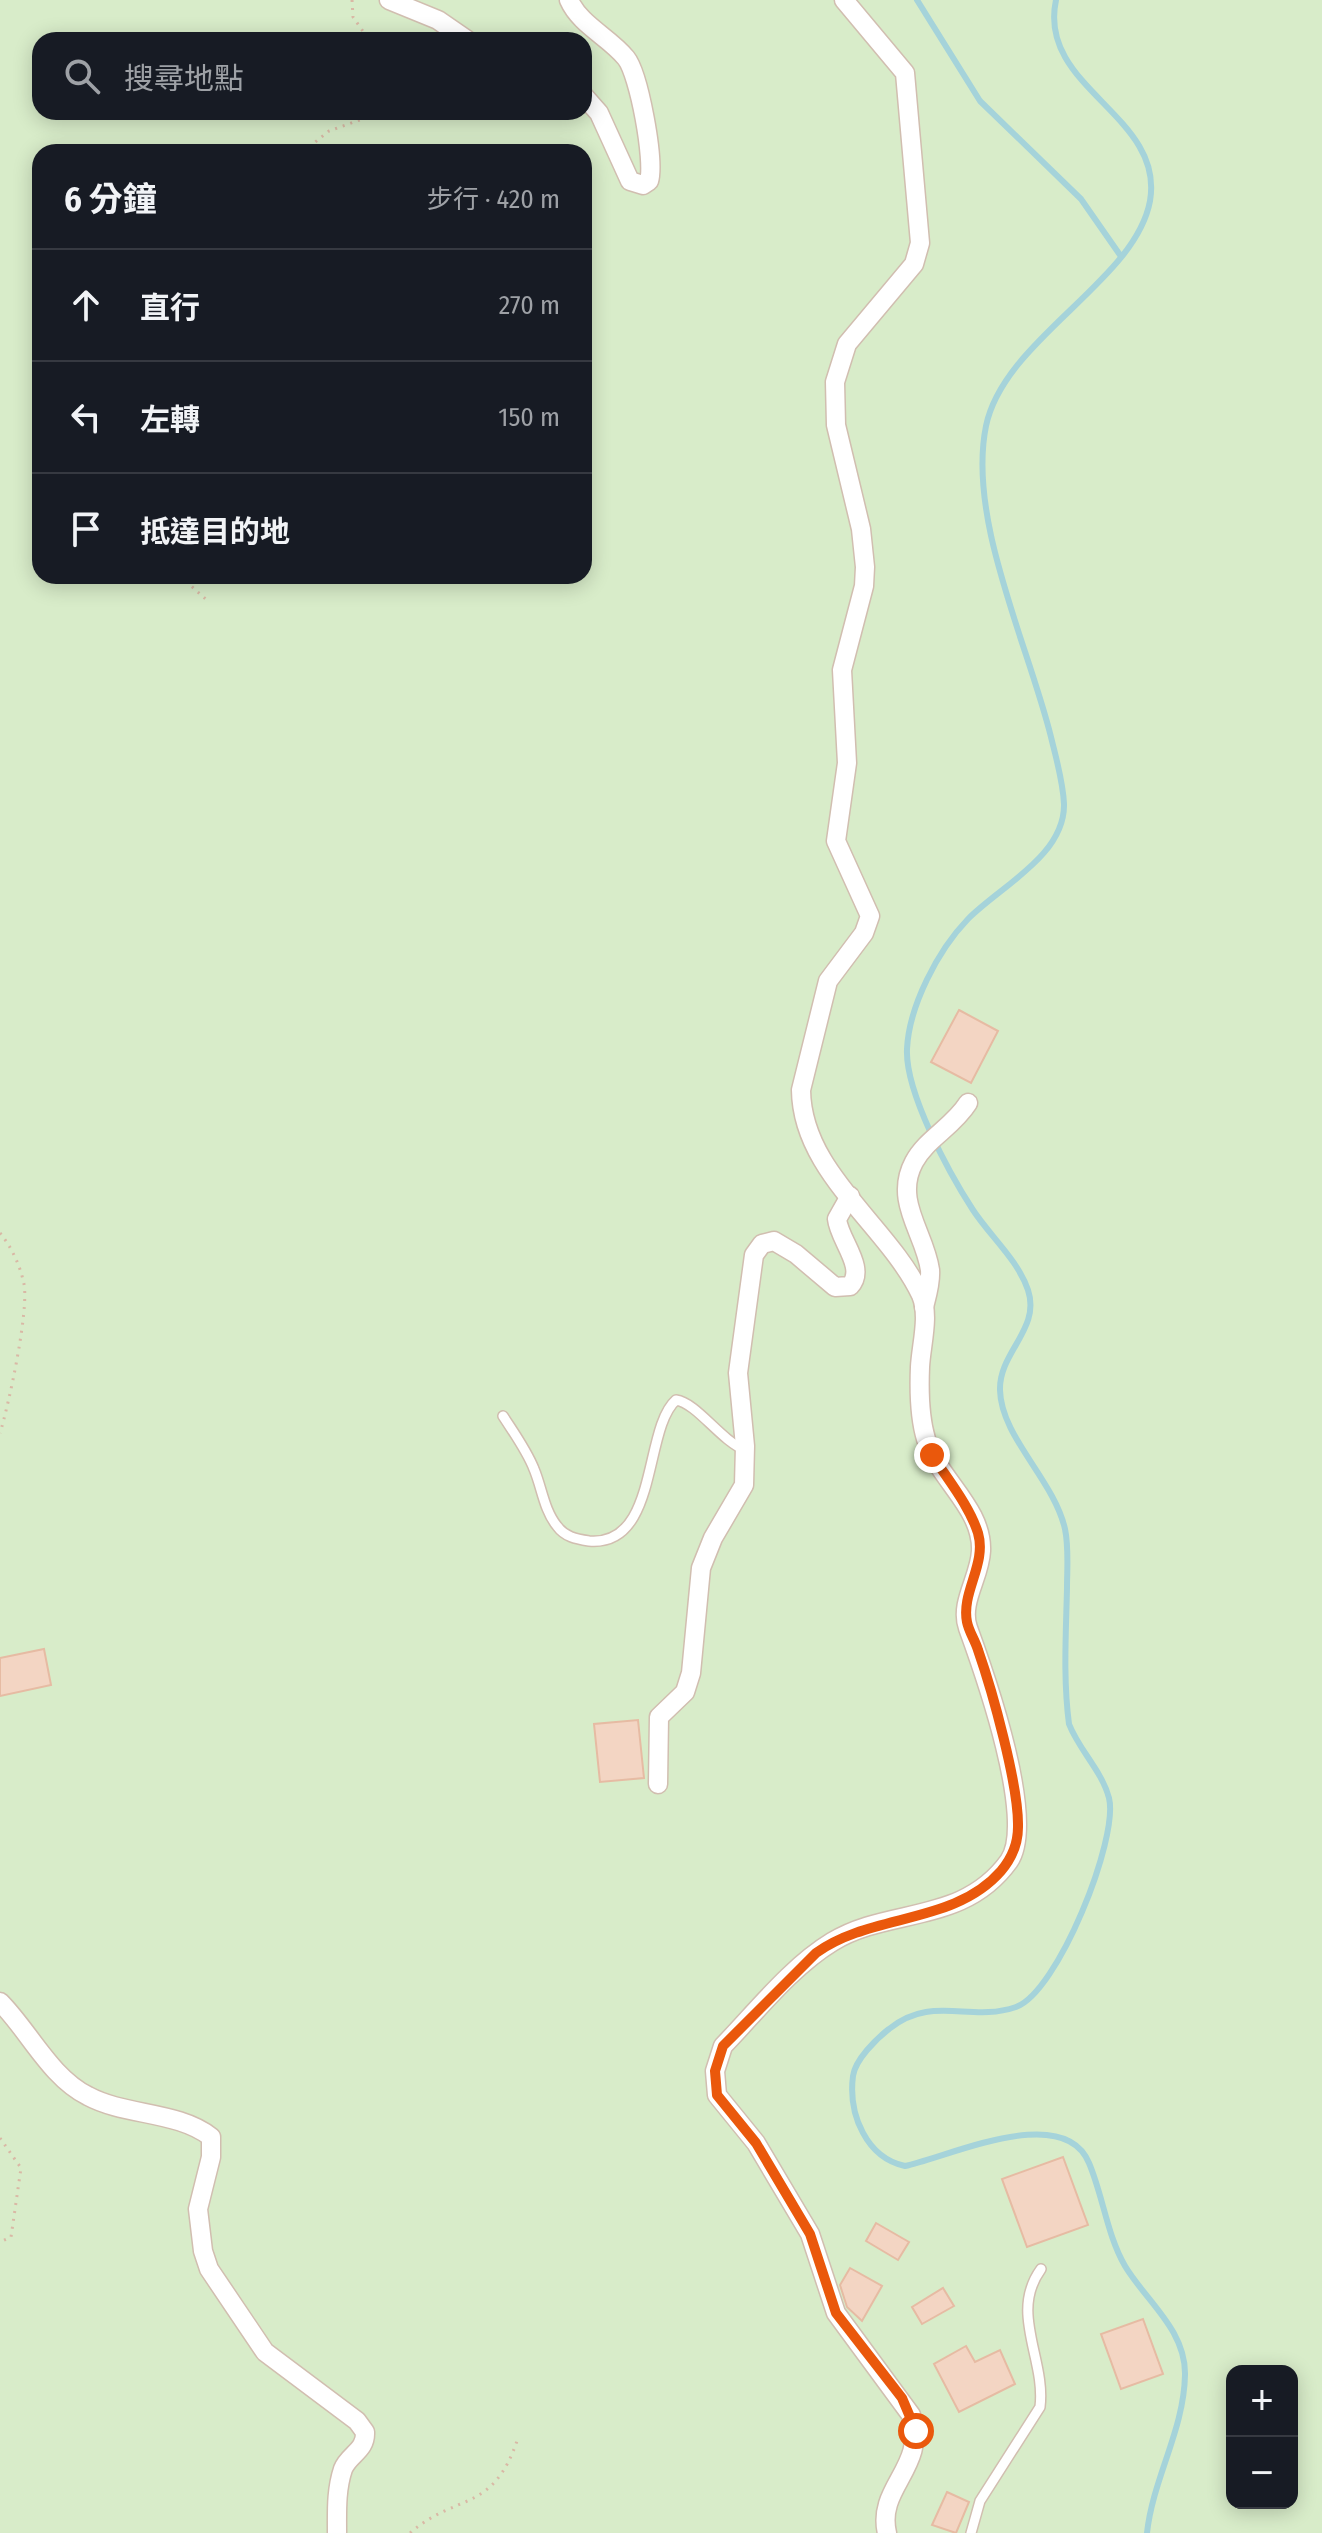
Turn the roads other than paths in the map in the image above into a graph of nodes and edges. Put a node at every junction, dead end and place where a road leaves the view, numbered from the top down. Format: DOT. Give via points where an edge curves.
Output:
graph roads {
  1 [pos="389,0"];
  2 [pos="569,0"];
  3 [pos="844,0"];
  4 [pos="455,32"];
  5 [pos="592,105"];
  6 [pos="968,1103"];
  7 [pos="850,1196"];
  8 [pos="924,1307"];
  9 [pos="503,1416"];
  10 [pos="745,1450"];
  11 [pos="658,1784"];
  12 [pos="0,2002"];
  13 [pos="1041,2269"];
  14 [pos="337,2533"];
  15 [pos="887,2533"];
  16 [pos="971,2533"];
  1 -- 4 [label="street"];
  2 -- 5 [label="street" via="633,67 649,181 630,181"];
  3 -- 7 [label="street" via="905,73 920,243 914,264 847,344 835,382 836,425 865,567 842,670 847,763 836,841 870,916 864,933 828,981 801,1105 815,1145"];
  6 -- 8 [label="street" via="952,1126 923,1149 907,1184 908,1210 929,1266"];
  7 -- 8 [label="street" via="911,1278"];
  7 -- 10 [label="street" via="837,1219 856,1267 850,1286 835,1287 774,1241 762,1244 754,1255 738,1373"];
  8 -- 15 [label="street" via="922,1425 932,1455 979,1536 981,1552 966,1618 1004,1749 1018,1824 1016,1842 1012,1856 984,1886 939,1910 850,1933 816,1953 723,2046 715,2071 723,2107 756,2143 810,2234 836,2313 911,2415 916,2446 885,2510"];
  9 -- 10 [label="lane" via="532,1464 554,1523 577,1540 604,1539 628,1523 647,1485 667,1411 676,1400"];
  10 -- 11 [label="street" via="740,1496 701,1568 685,1692 659,1717"];
  12 -- 14 [label="street" via="77,2090 109,2106 211,2137 198,2209 209,2269 265,2352 365,2432 362,2448 345,2464 340,2482"];
  13 -- 16 [label="lane" via="1026,2302 1040,2407 980,2501"];
}
